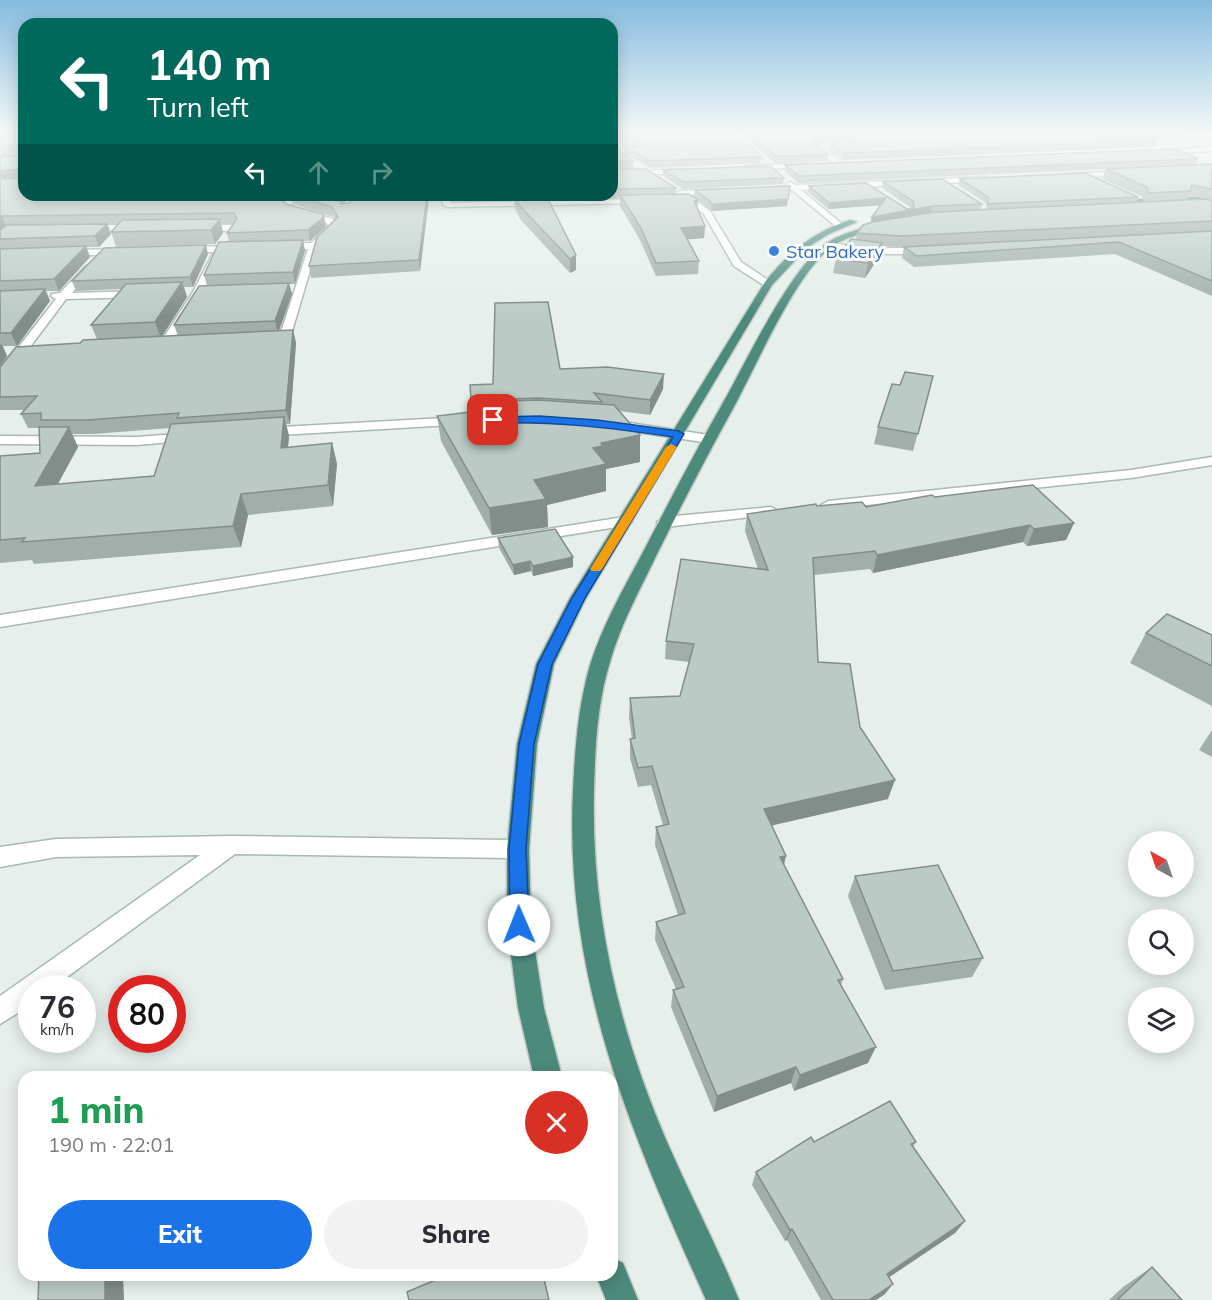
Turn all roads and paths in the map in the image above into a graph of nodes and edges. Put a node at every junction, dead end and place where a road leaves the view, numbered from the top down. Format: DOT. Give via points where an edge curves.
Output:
graph roads {
  1 [pos="680,195"];
  2 [pos="802,195"];
  3 [pos="1126,195"];
  4 [pos="618,200"];
  5 [pos="288,201"];
  6 [pos="447,201"];
  7 [pos="528,201"];
  8 [pos="654,201"];
  9 [pos="1139,201"];
  10 [pos="1206,204"];
  11 [pos="839,226"];
  12 [pos="190,229"];
  13 [pos="829,245"];
  14 [pos="313,246"];
  15 [pos="266,247"];
  16 [pos="107,248"];
  17 [pos="254,248"];
  18 [pos="218,249"];
  19 [pos="172,250"];
  20 [pos="138,251"];
  21 [pos="933,251"];
  22 [pos="57,254"];
  23 [pos="768,284"];
  24 [pos="153,293"];
  25 [pos="63,296"];
  26 [pos="42,297"];
  27 [pos="260,339"];
  28 [pos="190,342"];
  29 [pos="734,342"];
  30 [pos="762,346"];
  31 [pos="55,349"];
  32 [pos="481,420"];
  33 [pos="594,423"];
  34 [pos="254,433"];
  35 [pos="679,434"];
  36 [pos="207,436"];
  37 [pos="709,439"];
  38 [pos="0,440"];
  39 [pos="1212,460"];
  40 [pos="808,507"];
  41 [pos="785,510"];
  42 [pos="624,522"];
  43 [pos="665,522"];
  44 [pos="0,621"];
  45 [pos="231,845"];
  46 [pos="518,849"];
  47 [pos="0,857"];
  48 [pos="51,975"];
  49 [pos="18,999"];
  50 [pos="0,1011"];
  51 [pos="547,1071"];
  52 [pos="615,1281"];
  53 [pos="622,1300"];
  54 [pos="723,1300"];
  1 -- 23 [label="street" via="707,213 737,264"];
  2 -- 11 [label="street"];
  3 -- 9 [label="street"];
  4 -- 8 [label="street"];
  5 -- 14 [label="street" via="292,210 330,221 334,229"];
  6 -- 7 [label="street" via="447,205"];
  9 -- 10 [label="highway"];
  9 -- 10 [label="highway" via="1097,206"];
  11 -- 13 [label="highway" via="895,219"];
  11 -- 23 [label="highway" via="794,251"];
  12 -- 18 [label="street" via="234,228"];
  13 -- 21 [label="street" via="861,251"];
  13 -- 30 [label="highway" via="807,269"];
  14 -- 15 [label="street"];
  14 -- 27 [label="street" via="296,289 284,338"];
  16 -- 20 [label="street"];
  16 -- 22 [label="street"];
  16 -- 25 [label="street"];
  17 -- 18 [label="street"];
  18 -- 19 [label="street"];
  18 -- 28 [label="street" via="198,292 161,343"];
  23 -- 29 [label="highway"];
  24 -- 25 [label="street"];
  25 -- 26 [label="street"];
  25 -- 31 [label="street" via="15,354"];
  29 -- 30 [label="highway"];
  29 -- 35 [label="highway"];
  30 -- 37 [label="highway"];
  32 -- 34 [label="street"];
  33 -- 35 [label="street"];
  35 -- 37 [label="street"];
  35 -- 42 [label="highway"];
  36 -- 38 [label="street" via="137,441"];
  37 -- 43 [label="highway"];
  39 -- 40 [label="street" via="1131,474"];
  41 -- 43 [label="street"];
  42 -- 44 [label="street"];
  42 -- 46 [label="highway" via="578,598 545,664 527,744"];
  43 -- 54 [label="highway" via="620,613 600,665 587,728 583,808 586,895 603,993 632,1088"];
  45 -- 46 [label="street"];
  45 -- 47 [label="street" via="56,848"];
  45 -- 48 [label="street"];
  46 -- 51 [label="highway" via="519,925 531,1008"];
  49 -- 50 [label="street"];
  52 -- 53 [label="highway"];
}
